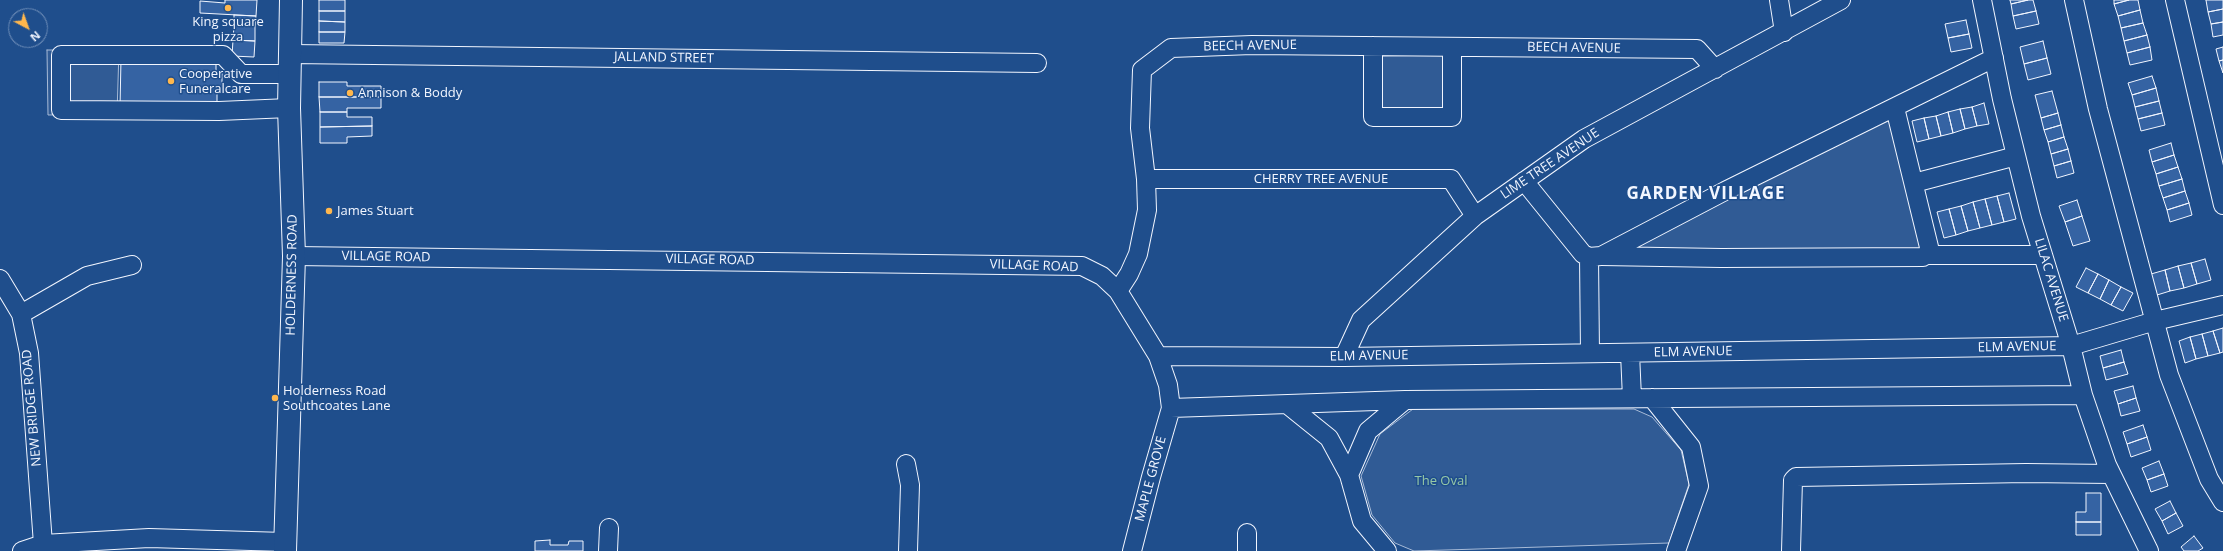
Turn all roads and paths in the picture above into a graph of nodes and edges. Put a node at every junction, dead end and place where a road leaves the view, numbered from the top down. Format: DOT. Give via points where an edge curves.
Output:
graph roads {
  1 [pos="291,0"];
  2 [pos="1779,0"];
  3 [pos="1841,0"];
  4 [pos="1982,0"];
  5 [pos="2074,0"];
  6 [pos="2175,0"];
  7 [pos="1784,32"];
  8 [pos="1373,46"];
  9 [pos="1452,47"];
  10 [pos="1994,58"];
  11 [pos="1037,63"];
  12 [pos="291,64"];
  13 [pos="1714,69"];
  14 [pos="289,108"];
  15 [pos="1895,108"];
  16 [pos="2016,156"];
  17 [pos="1146,179"];
  18 [pos="1524,181"];
  19 [pos="1914,183"];
  20 [pos="2223,204"];
  21 [pos="1475,216"];
  22 [pos="1926,255"];
  23 [pos="2043,255"];
  24 [pos="294,256"];
  25 [pos="1595,256"];
  26 [pos="132,265"];
  27 [pos="0,279"];
  28 [pos="1118,290"];
  29 [pos="2223,305"];
  30 [pos="21,314"];
  31 [pos="2155,321"];
  32 [pos="2071,346"];
  33 [pos="1590,353"];
  34 [pos="1630,353"];
  35 [pos="1158,356"];
  36 [pos="1344,357"];
  37 [pos="2083,395"];
  38 [pos="1632,398"];
  39 [pos="1652,398"];
  40 [pos="1405,400"];
  41 [pos="1288,405"];
  42 [pos="1171,408"];
  43 [pos="906,464"];
  44 [pos="2111,474"];
  45 [pos="1349,475"];
  46 [pos="2223,502"];
  47 [pos="609,528"];
  48 [pos="1247,532"];
  49 [pos="43,544"];
  50 [pos="285,546"];
  51 [pos="2146,550"];
  52 [pos="22,551"];
  53 [pos="608,551"];
  54 [pos="908,551"];
  55 [pos="1132,551"];
  56 [pos="1247,551"];
  57 [pos="1387,551"];
  58 [pos="1676,551"];
  59 [pos="1791,551"];
  1 -- 12 [label="highway, HOLDERNESS ROAD"];
  2 -- 7 [label="street"];
  3 -- 7 [label="street, LIME TREE AVENUE"];
  4 -- 10 [label="street, LILAC AVENUE"];
  5 -- 31 [label="street" via="2098,108"];
  6 -- 20 [label="street"];
  7 -- 13 [label="street, LIME TREE AVENUE"];
  8 -- 9 [label="street, BEECH AVENUE"];
  8 -- 9 [label="street" via="1373,117 1452,117"];
  8 -- 17 [label="street, BEECH AVENUE" via="1252,45 1172,48 1142,70 1140,128"];
  9 -- 13 [label="street, BEECH AVENUE" via="1697,50"];
  10 -- 15 [label="street"];
  10 -- 16 [label="street, LILAC AVENUE"];
  11 -- 12 [label="street, JALLAND STREET"];
  12 -- 14 [label="highway, HOLDERNESS ROAD"];
  12 -- 14 [label="street, JALLAND STREET" via="241,74 223,55 61,55 61,110 219,111"];
  13 -- 18 [label="street, LIME TREE AVENUE" via="1584,139"];
  14 -- 24 [label="highway, HOLDERNESS ROAD"];
  15 -- 19 [label="street"];
  15 -- 25 [label="street"];
  16 -- 19 [label="street"];
  16 -- 23 [label="street, LILAC AVENUE"];
  17 -- 21 [label="street, CHERRY TREE AVENUE" via="1451,179"];
  17 -- 28 [label="street, BEECH AVENUE" via="1147,210 1138,254"];
  18 -- 21 [label="street, LIME TREE AVENUE"];
  18 -- 25 [label="street" via="1583,254"];
  19 -- 22 [label="street" via="1929,247"];
  21 -- 36 [label="street, LIME TREE AVENUE" via="1361,320"];
  22 -- 23 [label="street"];
  22 -- 25 [label="street" via="1915,258"];
  23 -- 32 [label="street, LILAC AVENUE"];
  24 -- 28 [label="street, VILLAGE ROAD" via="1082,266 1102,276"];
  24 -- 50 [label="highway, HOLDERNESS ROAD"];
  25 -- 33 [label="street"];
  26 -- 30 [label="street" via="87,276"];
  27 -- 30 [label="street, NEW BRIDGE ROAD"];
  28 -- 35 [label="street"];
  29 -- 31 [label="street, ELM AVENUE"];
  30 -- 49 [label="street, NEW BRIDGE ROAD" via="29,353"];
  31 -- 32 [label="street, ELM AVENUE"];
  31 -- 46 [label="street" via="2169,374 2209,478"];
  32 -- 34 [label="street, ELM AVENUE"];
  32 -- 37 [label="street, LILAC AVENUE"];
  33 -- 34 [label="street, ELM AVENUE"];
  33 -- 36 [label="street, ELM AVENUE"];
  34 -- 38 [label="street"];
  35 -- 36 [label="street, ELM AVENUE"];
  35 -- 42 [label="street" via="1168,385"];
  37 -- 39 [label="street"];
  37 -- 44 [label="street, LILAC AVENUE"];
  38 -- 39 [label="street"];
  38 -- 40 [label="street"];
  39 -- 58 [label="street" via="1691,447 1699,486"];
  40 -- 41 [label="street"];
  40 -- 45 [label="street" via="1368,431"];
  41 -- 42 [label="street"];
  41 -- 45 [label="street" via="1329,438"];
  42 -- 55 [label="street, MAPLE GROVE"];
  43 -- 54 [label="street" via="910,485"];
  44 -- 51 [label="street, LILAC AVENUE"];
  44 -- 59 [label="street" via="1796,476 1793,480"];
  45 -- 57 [label="street" via="1362,521"];
  47 -- 53 [label="street"];
  48 -- 56 [label="street"];
  49 -- 50 [label="street" via="150,538"];
  49 -- 52 [label="street"];
}
